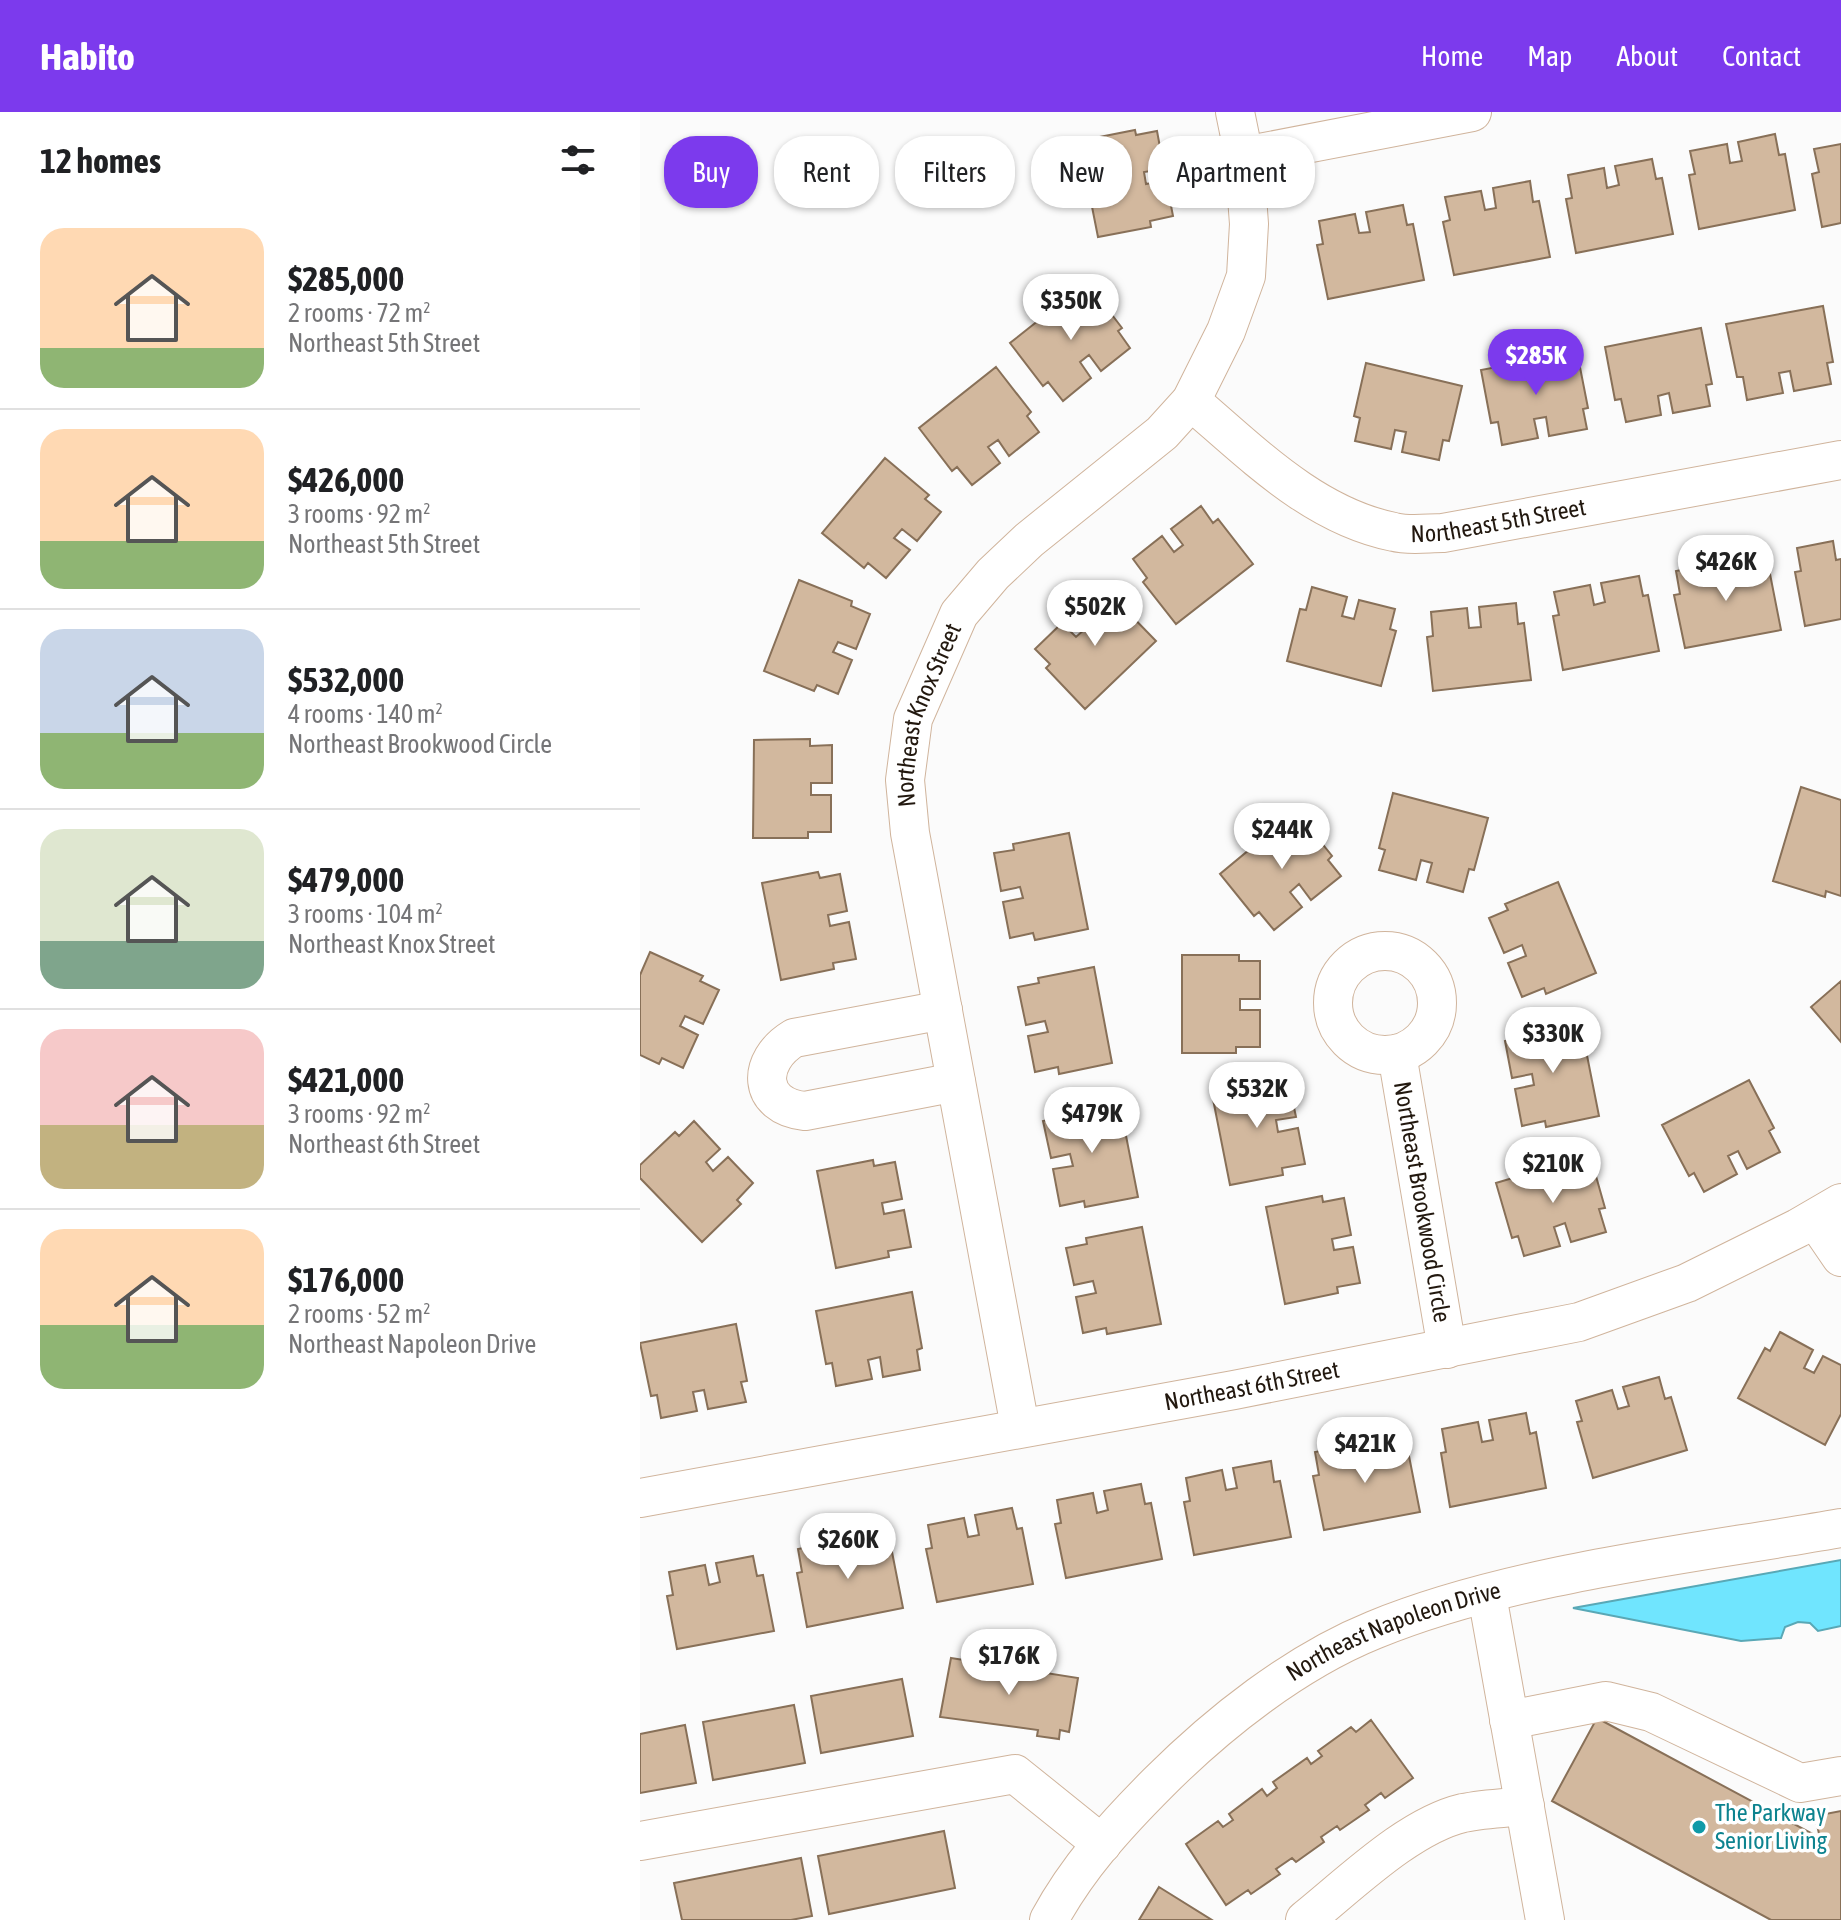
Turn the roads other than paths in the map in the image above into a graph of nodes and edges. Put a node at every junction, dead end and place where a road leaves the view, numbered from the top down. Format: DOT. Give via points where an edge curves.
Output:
graph roads {
  1 [pos="1235,112"];
  2 [pos="1472,112"];
  3 [pos="1240,136"];
  4 [pos="1315,142"];
  5 [pos="1248,208"];
  6 [pos="1191,401"];
  7 [pos="1841,460"];
  8 [pos="943,1010"];
  9 [pos="1397,1054"];
  10 [pos="956,1082"];
  11 [pos="1828,1211"];
  12 [pos="1841,1257"];
  13 [pos="1447,1349"];
  14 [pos="1020,1427"];
  15 [pos="640,1498"];
  16 [pos="1841,1528"];
  17 [pos="1487,1595"];
  18 [pos="1509,1720"];
  19 [pos="1841,1776"];
  20 [pos="1525,1806"];
  21 [pos="640,1841"];
  22 [pos="1102,1844"];
  23 [pos="1049,1920"];
  24 [pos="1305,1920"];
  25 [pos="1545,1920"];
  1 -- 3 [label="street, Northeast Knox Street"];
  2 -- 4 [label="street"];
  5 -- 6 [label="street, Northeast Knox Street" via="1246,276"];
  6 -- 7 [label="street, Northeast 5th Street" via="1286,482 1345,515 1396,533 1443,533"];
  6 -- 8 [label="street, Northeast Knox Street" via="1162,433 993,574 959,614 931,672 913,719 905,780"];
  8 -- 10 [label="street, Northeast Knox Street"];
  8 -- 10 [label="street" via="794,1038 777,1048 767,1065 768,1084 774,1099 788,1110 805,1111"];
  9 -- 13 [label="street, Northeast Brookwood Circle"];
  10 -- 14 [label="street, Northeast Knox Street"];
  11 -- 12 [label="street"];
  11 -- 13 [label="street, Northeast 6th Street" via="1687,1283 1579,1322"];
  13 -- 14 [label="street, Northeast 6th Street"];
  14 -- 15 [label="street, Northeast 6th Street"];
  16 -- 17 [label="street, Northeast Napoleon Drive"];
  17 -- 18 [label="street"];
  17 -- 22 [label="street, Northeast Napoleon Drive" via="1373,1630 1285,1678 1201,1740"];
  18 -- 19 [label="street" via="1606,1701 1651,1712 1800,1783"];
  18 -- 20 [label="street"];
  20 -- 24 [label="street" via="1461,1814 1427,1828"];
  20 -- 25 [label="street"];
  21 -- 22 [label="street" via="1015,1774"];
  22 -- 23 [label="street, Northeast Napoleon Drive" via="1070,1882"];
}
